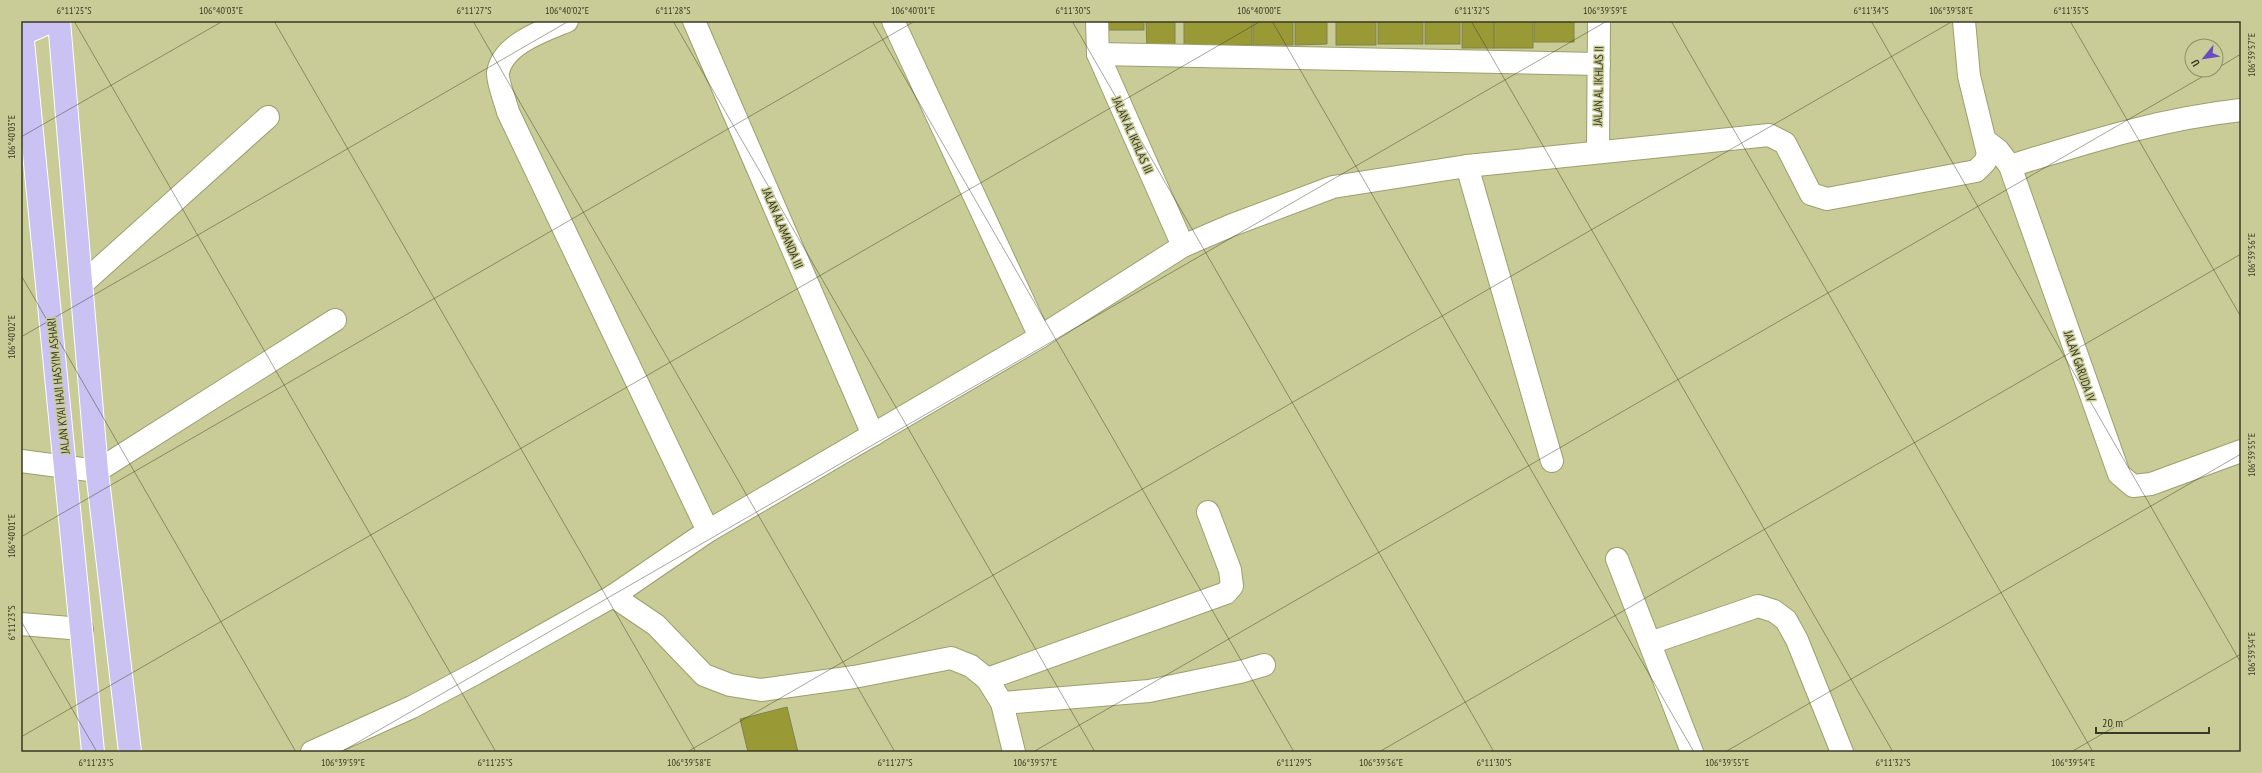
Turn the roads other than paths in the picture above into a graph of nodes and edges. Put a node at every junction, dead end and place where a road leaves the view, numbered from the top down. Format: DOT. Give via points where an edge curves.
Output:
graph roads {
  1 [pos="52,21"];
  2 [pos="59,21"];
  3 [pos="568,21"];
  4 [pos="694,21"];
  5 [pos="893,21"];
  6 [pos="1097,21"];
  7 [pos="1599,21"];
  8 [pos="1964,21"];
  9 [pos="22,28"];
  10 [pos="1098,54"];
  11 [pos="1599,64"];
  12 [pos="2241,110"];
  13 [pos="268,117"];
  14 [pos="1986,141"];
  15 [pos="1598,152"];
  16 [pos="1467,166"];
  17 [pos="2010,166"];
  18 [pos="1183,246"];
  19 [pos="82,284"];
  20 [pos="335,320"];
  21 [pos="1040,337"];
  22 [pos="873,435"];
  23 [pos="2241,451"];
  24 [pos="21,461"];
  25 [pos="1552,461"];
  26 [pos="66,466"];
  27 [pos="97,471"];
  28 [pos="1208,512"];
  29 [pos="708,531"];
  30 [pos="1617,559"];
  31 [pos="613,596"];
  32 [pos="21,624"];
  33 [pos="82,629"];
  34 [pos="1650,643"];
  35 [pos="1264,665"];
  36 [pos="987,679"];
  37 [pos="1002,703"];
  38 [pos="93,752"];
  39 [pos="130,752"];
  40 [pos="312,752"];
  41 [pos="1014,752"];
  42 [pos="1692,752"];
  43 [pos="1842,752"];
  1 -- 9 [label="main road"];
  2 -- 19 [label="main road"];
  3 -- 29 [label="street" via="527,38 506,54 498,73 508,112"];
  4 -- 22 [label="street, JALAN ALAMANDA III"];
  5 -- 21 [label="street"];
  6 -- 10 [label="street, JALAN AL IKHLAS III"];
  7 -- 11 [label="street, JALAN AL IKHLAS II"];
  8 -- 14 [label="street" via="1969,76"];
  9 -- 26 [label="main road, JALAN KYAI HAJI HASYIM ASHARI"];
  10 -- 11 [label="street"];
  10 -- 18 [label="street, JALAN AL IKHLAS III"];
  11 -- 15 [label="street, JALAN AL IKHLAS II"];
  12 -- 17 [label="street" via="2195,115 2120,132"];
  13 -- 19 [label="street"];
  14 -- 15 [label="street" via="1988,154 1985,162 1976,171 1827,199 1811,194 1785,143 1769,135"];
  14 -- 17 [label="street, JALAN GARUDA IV" via="1998,150"];
  15 -- 16 [label="street"];
  16 -- 18 [label="street" via="1333,187"];
  16 -- 25 [label="street"];
  17 -- 23 [label="street, JALAN GARUDA IV" via="2119,474 2133,486 2151,484"];
  18 -- 21 [label="street"];
  19 -- 27 [label="main road"];
  20 -- 27 [label="street"];
  21 -- 22 [label="street"];
  22 -- 29 [label="street"];
  24 -- 26 [label="street"];
  26 -- 27 [label="street"];
  26 -- 33 [label="main road, JALAN KYAI HAJI HASYIM ASHARI"];
  27 -- 39 [label="main road"];
  28 -- 36 [label="street" via="1230,570 1232,586 1226,593"];
  29 -- 31 [label="street"];
  30 -- 34 [label="street"];
  31 -- 36 [label="street" via="656,625 704,675 730,685 761,690 854,677 951,658 971,666"];
  31 -- 40 [label="street" via="412,707"];
  32 -- 33 [label="street"];
  33 -- 38 [label="main road, JALAN KYAI HAJI HASYIM ASHARI"];
  34 -- 42 [label="street"];
  34 -- 43 [label="street" via="1758,606 1774,611 1786,620 1797,640"];
  35 -- 37 [label="street" via="1149,691"];
  36 -- 37 [label="street"];
  37 -- 41 [label="street"];
}
